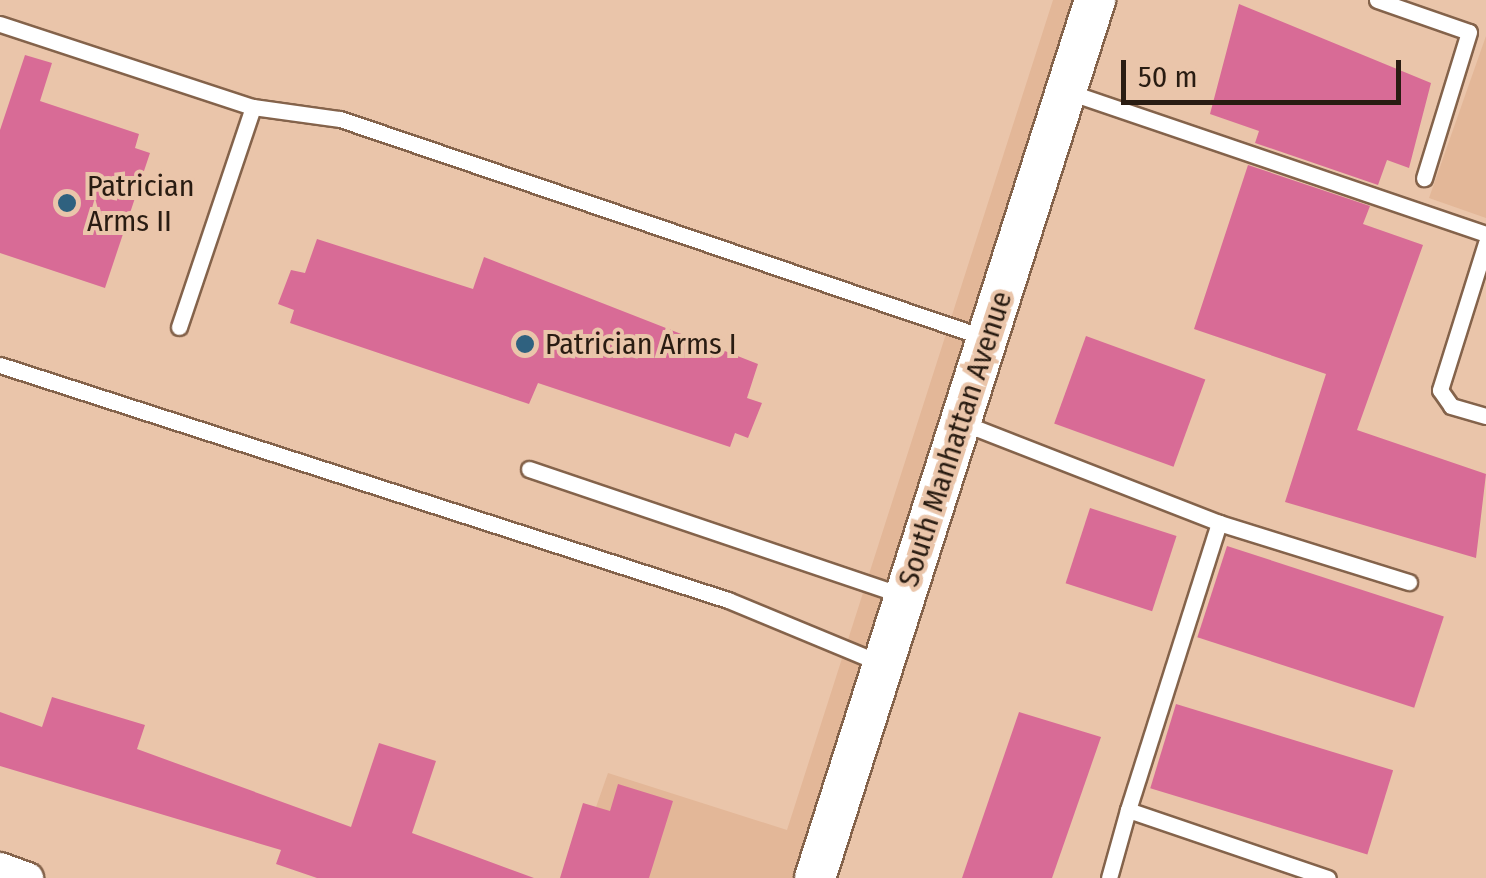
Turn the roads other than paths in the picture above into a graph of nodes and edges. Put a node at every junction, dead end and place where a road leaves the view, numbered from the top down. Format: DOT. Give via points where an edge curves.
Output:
graph roads {
  1 [pos="1095,0"];
  2 [pos="1377,0"];
  3 [pos="0,24"];
  4 [pos="1066,92"];
  5 [pos="253,106"];
  6 [pos="1424,178"];
  7 [pos="1486,234"];
  8 [pos="1486,243"];
  9 [pos="180,327"];
  10 [pos="987,338"];
  11 [pos="0,364"];
  12 [pos="1486,416"];
  13 [pos="961,422"];
  14 [pos="529,469"];
  15 [pos="1219,524"];
  16 [pos="1409,582"];
  17 [pos="905,596"];
  18 [pos="884,664"];
  19 [pos="1128,810"];
  20 [pos="0,868"];
  21 [pos="28,878"];
  22 [pos="816,878"];
  23 [pos="1109,878"];
  24 [pos="1328,878"];
  1 -- 4 [label="main road, South Manhattan Avenue"];
  2 -- 6 [label="lane" via="1469,32"];
  3 -- 5 [label="lane"];
  4 -- 7 [label="lane"];
  4 -- 10 [label="main road, South Manhattan Avenue"];
  5 -- 9 [label="lane"];
  5 -- 10 [label="lane" via="340,119"];
  8 -- 12 [label="lane" via="1440,390 1451,406"];
  10 -- 13 [label="main road, South Manhattan Avenue"];
  11 -- 18 [label="lane" via="728,600"];
  13 -- 15 [label="lane"];
  13 -- 17 [label="main road, South Manhattan Avenue"];
  14 -- 17 [label="lane"];
  15 -- 16 [label="lane"];
  15 -- 19 [label="lane"];
  17 -- 18 [label="main road, South Manhattan Avenue"];
  18 -- 22 [label="main road, South Manhattan Avenue"];
  19 -- 23 [label="lane"];
  19 -- 24 [label="lane"];
  20 -- 21 [label="street"];
}
